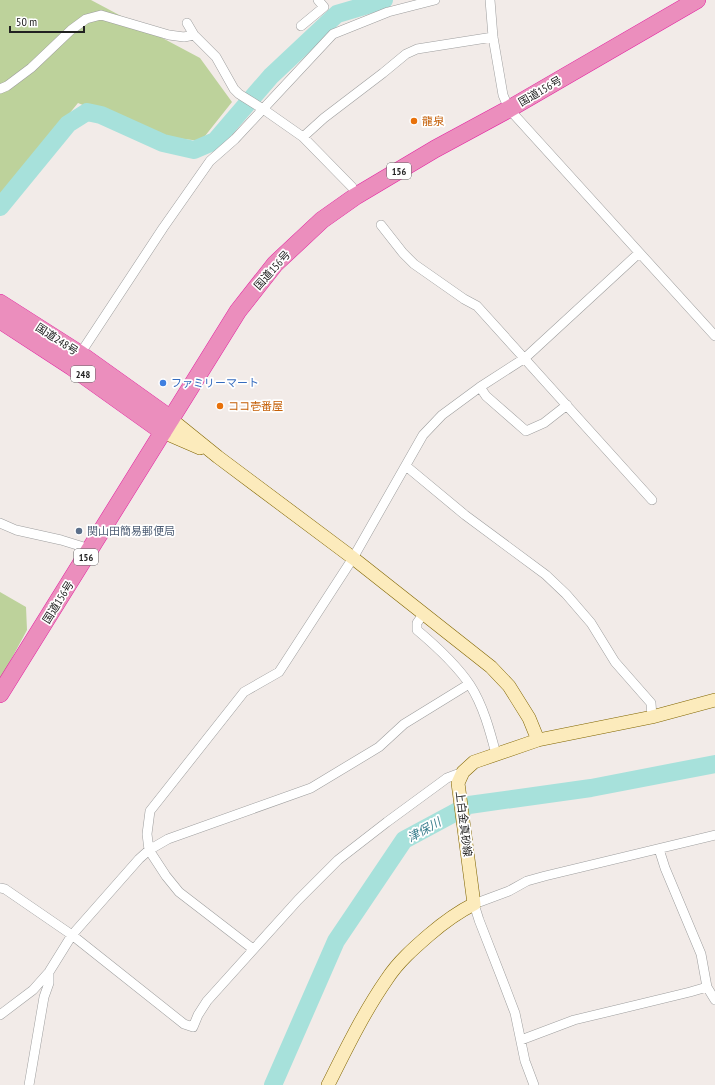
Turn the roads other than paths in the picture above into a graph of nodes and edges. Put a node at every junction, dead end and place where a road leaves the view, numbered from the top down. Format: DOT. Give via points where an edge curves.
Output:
graph roads {
  1 [pos="318,0"];
  2 [pos="435,0"];
  3 [pos="490,0"];
  4 [pos="697,0"];
  5 [pos="187,23"];
  6 [pos="301,26"];
  7 [pos="194,35"];
  8 [pos="493,37"];
  9 [pos="0,89"];
  10 [pos="261,108"];
  11 [pos="509,109"];
  12 [pos="303,137"];
  13 [pos="356,196"];
  14 [pos="381,225"];
  15 [pos="639,253"];
  16 [pos="0,303"];
  17 [pos="0,320"];
  18 [pos="715,336"];
  19 [pos="80,354"];
  20 [pos="525,358"];
  21 [pos="480,387"];
  22 [pos="567,405"];
  23 [pos="167,425"];
  24 [pos="406,466"];
  25 [pos="652,500"];
  26 [pos="0,523"];
  27 [pos="90,549"];
  28 [pos="353,558"];
  29 [pos="424,614"];
  30 [pos="469,684"];
  31 [pos="0,694"];
  32 [pos="715,700"];
  33 [pos="652,717"];
  34 [pos="538,740"];
  35 [pos="496,754"];
  36 [pos="460,778"];
  37 [pos="715,835"];
  38 [pos="659,849"];
  39 [pos="149,850"];
  40 [pos="0,888"];
  41 [pos="474,900"];
  42 [pos="72,935"];
  43 [pos="253,949"];
  44 [pos="49,972"];
  45 [pos="707,987"];
  46 [pos="715,1000"];
  47 [pos="0,1015"];
  48 [pos="521,1040"];
  49 [pos="29,1085"];
  50 [pos="328,1085"];
  51 [pos="534,1085"];
  1 -- 6 [label="street" via="324,7"];
  2 -- 10 [label="street" via="388,12 333,34"];
  3 -- 8 [label="street"];
  4 -- 11 [label="highway, 国道156号 / 156"];
  5 -- 7 [label="street"];
  7 -- 9 [label="street" via="169,35 101,15 86,19 30,68"];
  7 -- 10 [label="street" via="216,57 234,89"];
  8 -- 11 [label="street" via="503,95"];
  8 -- 12 [label="street" via="417,49 406,54"];
  10 -- 12 [label="street"];
  10 -- 19 [label="street" via="235,139 210,161"];
  11 -- 13 [label="highway, 国道156号 / 156"];
  11 -- 15 [label="street"];
  12 -- 13 [label="street" via="352,187"];
  13 -- 23 [label="highway, 国道156号 / 156" via="322,220 275,264 238,311"];
  14 -- 20 [label="street" via="414,264 464,300 477,306"];
  15 -- 18 [label="street"];
  15 -- 20 [label="street"];
  16 -- 19 [label="highway, 国道248号 / 248"];
  17 -- 23 [label="highway, 国道248号 / 248"];
  19 -- 23 [label="highway, 国道248号 / 248"];
  20 -- 21 [label="street"];
  20 -- 22 [label="street"];
  21 -- 22 [label="street" via="486,396 526,431 544,422"];
  21 -- 24 [label="street" via="442,415 423,435"];
  22 -- 25 [label="street"];
  23 -- 27 [label="highway, 国道156号 / 156"];
  23 -- 28 [label="main road" via="218,457"];
  24 -- 28 [label="street"];
  24 -- 33 [label="street" via="465,515 546,575 566,594 591,623 615,662 651,703"];
  26 -- 27 [label="street" via="16,530"];
  27 -- 31 [label="highway, 国道156号 / 156"];
  28 -- 29 [label="main road"];
  28 -- 39 [label="street" via="279,672 244,692 150,811 147,834"];
  29 -- 30 [label="street" via="417,623 417,630 454,664"];
  29 -- 34 [label="main road" via="500,676 530,718"];
  30 -- 35 [label="street" via="483,712"];
  30 -- 39 [label="street" via="404,724 379,746 311,788 168,839"];
  32 -- 33 [label="main road"];
  33 -- 34 [label="main road"];
  34 -- 35 [label="main road"];
  35 -- 36 [label="main road" via="474,762"];
  36 -- 41 [label="main road, 上白金真砂線"];
  36 -- 43 [label="street" via="447,778 338,860"];
  37 -- 38 [label="street"];
  38 -- 41 [label="street" via="545,876 527,881 509,891"];
  38 -- 45 [label="street" via="700,954"];
  39 -- 42 [label="street"];
  39 -- 43 [label="street" via="179,892"];
  40 -- 42 [label="street"];
  41 -- 48 [label="street" via="479,920 515,1013"];
  41 -- 50 [label="main road" via="406,956 387,978 358,1025"];
  42 -- 43 [label="street" via="184,1024 193,1027 207,1001"];
  42 -- 44 [label="street"];
  44 -- 47 [label="street" via="33,990"];
  44 -- 49 [label="street"];
  45 -- 46 [label="street"];
  45 -- 48 [label="street" via="574,1020"];
  48 -- 51 [label="street"];
}
